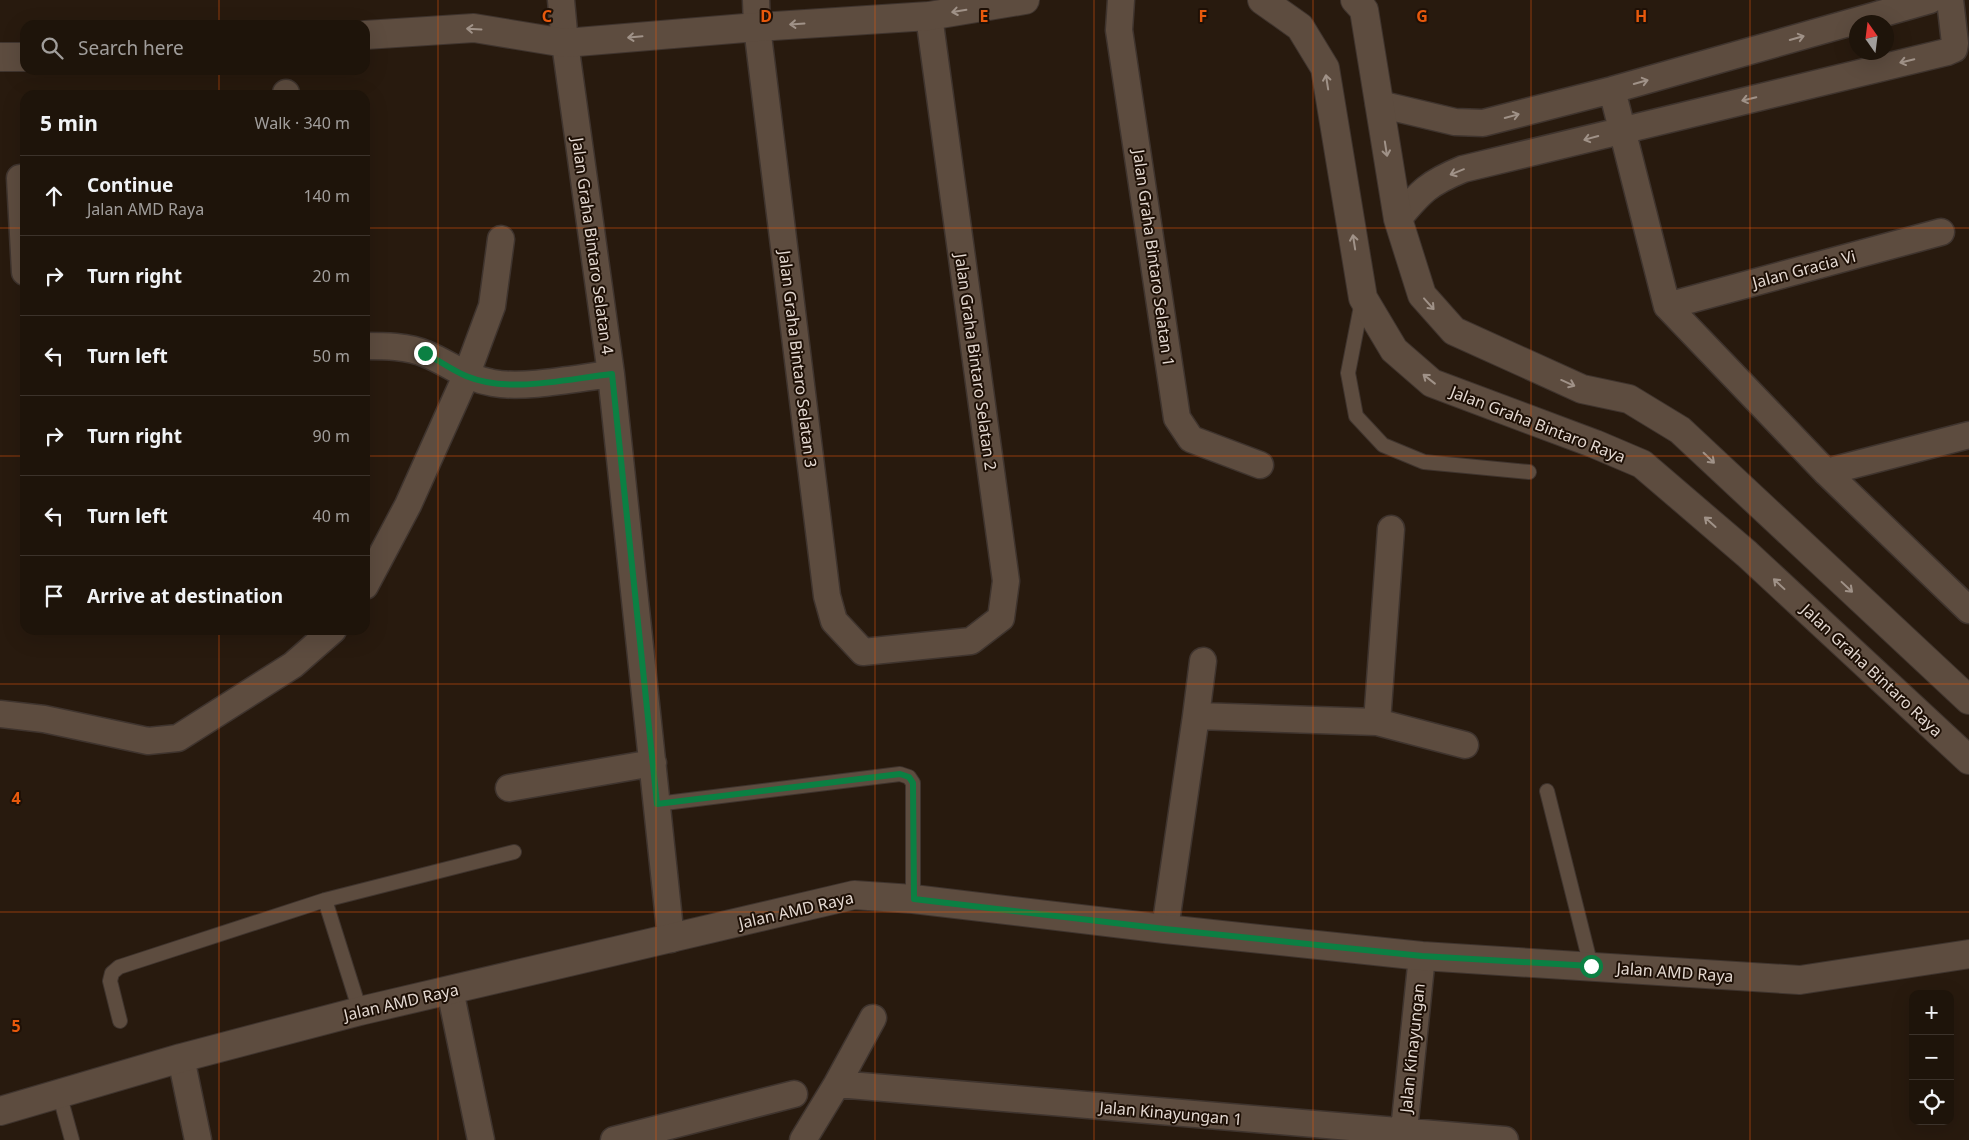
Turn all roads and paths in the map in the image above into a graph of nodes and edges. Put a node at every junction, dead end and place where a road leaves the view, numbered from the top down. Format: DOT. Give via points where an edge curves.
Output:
graph roads {
  1 [pos="561,0"];
  2 [pos="756,0"];
  3 [pos="1024,0"];
  4 [pos="1121,0"];
  5 [pos="1262,0"];
  6 [pos="1355,0"];
  7 [pos="1930,0"];
  8 [pos="1950,0"];
  9 [pos="929,16"];
  10 [pos="757,27"];
  11 [pos="370,35"];
  12 [pos="565,43"];
  13 [pos="0,57"];
  14 [pos="20,57"];
  15 [pos="1612,90"];
  16 [pos="1379,104"];
  17 [pos="1483,123"];
  18 [pos="1623,129"];
  19 [pos="1490,163"];
  20 [pos="1398,219"];
  21 [pos="1941,232"];
  22 [pos="502,240"];
  23 [pos="1363,298"];
  24 [pos="1667,306"];
  25 [pos="370,346"];
  26 [pos="612,374"];
  27 [pos="466,376"];
  28 [pos="1969,434"];
  29 [pos="1260,465"];
  30 [pos="1529,472"];
  31 [pos="1826,472"];
  32 [pos="1772,519"];
  33 [pos="1391,529"];
  34 [pos="1747,554"];
  35 [pos="370,577"];
  36 [pos="1969,610"];
  37 [pos="327,635"];
  38 [pos="918,646"];
  39 [pos="1204,660"];
  40 [pos="1969,700"];
  41 [pos="0,714"];
  42 [pos="1196,716"];
  43 [pos="1377,722"];
  44 [pos="1465,745"];
  45 [pos="1969,760"];
  46 [pos="653,763"];
  47 [pos="509,788"];
  48 [pos="1547,791"];
  49 [pos="657,804"];
  50 [pos="514,852"];
  51 [pos="914,899"];
  52 [pos="325,900"];
  53 [pos="1165,929"];
  54 [pos="671,939"];
  55 [pos="1969,954"];
  56 [pos="1422,956"];
  57 [pos="1591,966"];
  58 [pos="450,990"];
  59 [pos="360,1011"];
  60 [pos="873,1018"];
  61 [pos="120,1021"];
  62 [pos="181,1058"];
  63 [pos="837,1084"];
  64 [pos="59,1093"];
  65 [pos="794,1094"];
  66 [pos="0,1111"];
  67 [pos="1404,1136"];
  68 [pos="72,1140"];
  69 [pos="198,1140"];
  70 [pos="481,1140"];
  71 [pos="614,1140"];
  72 [pos="803,1140"];
  73 [pos="1505,1140"];
  1 -- 12 [label="street, Jalan Graha Bintaro Selatan 4"];
  2 -- 10 [label="street, Jalan Graha Bintaro Selatan 3"];
  3 -- 9 [label="main road, one-way"];
  4 -- 29 [label="street, Jalan Graha Bintaro Selatan 1" via="1120,30 1177,418 1191,439"];
  23 -- 5 [label="main road, Jalan Graha Bintaro Raya, one-way" via="1325,68 1300,27"];
  6 -- 16 [label="main road" via="1364,10"];
  15 -- 7 [label="street, one-way"];
  8 -- 18 [label="street, one-way" via="1955,43 1954,49 1947,52"];
  9 -- 10 [label="main road, one-way"];
  9 -- 38 [label="street, Jalan Graha Bintaro Selatan 2" via="1006,581 1001,618 971,641"];
  10 -- 12 [label="main road, one-way"];
  10 -- 38 [label="street, Jalan Graha Bintaro Selatan 3" via="827,596 834,621 863,652"];
  12 -- 11 [label="main road, one-way" via="474,28"];
  12 -- 26 [label="street, Jalan Graha Bintaro Selatan 4"];
  13 -- 14 [label="main road"];
  17 -- 15 [label="street, one-way"];
  15 -- 18 [label="street"];
  16 -- 17 [label="street" via="1454,122"];
  16 -- 20 [label="main road, one-way"];
  17 -- 19 [label="street"];
  18 -- 19 [label="street, one-way"];
  18 -- 24 [label="street"];
  19 -- 20 [label="street, one-way" via="1463,169 1437,180 1417,195"];
  20 -- 32 [label="main road, one-way" via="1422,295 1454,331 1582,390 1629,399 1680,430"];
  21 -- 24 [label="street, Jalan Gracia Vi"];
  22 -- 27 [label="street" via="492,306"];
  23 -- 30 [label="lane" via="1348,373 1356,416 1362,423 1383,445 1424,462"];
  34 -- 23 [label="main road, Jalan Graha Bintaro Raya, one-way" via="1642,464 1432,383 1394,350"];
  24 -- 31 [label="street"];
  25 -- 27 [label="street" via="425,353"];
  26 -- 27 [label="street" via="521,385 494,384"];
  26 -- 46 [label="street, Jalan Graha Bintaro Selatan 4"];
  27 -- 35 [label="street" via="408,505"];
  28 -- 31 [label="street"];
  31 -- 36 [label="street"];
  32 -- 34 [label="main road"];
  32 -- 40 [label="main road, one-way"];
  33 -- 43 [label="street"];
  45 -- 34 [label="main road, Jalan Graha Bintaro Raya, one-way"];
  37 -- 41 [label="street" via="292,665 178,738 148,741 44,719"];
  39 -- 42 [label="street"];
  42 -- 43 [label="street"];
  42 -- 53 [label="street"];
  43 -- 44 [label="street"];
  46 -- 47 [label="street"];
  46 -- 49 [label="street, Jalan Graha Bintaro Selatan 4"];
  48 -- 57 [label="lane"];
  49 -- 51 [label="lane" via="900,774 909,777 913,783"];
  49 -- 54 [label="street, Jalan Graha Bintaro Selatan 4"];
  50 -- 52 [label="lane"];
  51 -- 53 [label="main road, Jalan AMD Raya"];
  51 -- 54 [label="main road, Jalan AMD Raya" via="854,895"];
  52 -- 59 [label="lane"];
  52 -- 61 [label="lane" via="119,967 112,973 110,981"];
  53 -- 56 [label="main road, Jalan AMD Raya"];
  54 -- 58 [label="main road, Jalan AMD Raya"];
  55 -- 57 [label="main road, Jalan AMD Raya" via="1800,980"];
  56 -- 57 [label="main road, Jalan AMD Raya"];
  56 -- 67 [label="street, Jalan Kinayungan"];
  58 -- 59 [label="main road, Jalan AMD Raya"];
  58 -- 70 [label="street"];
  59 -- 62 [label="main road, Jalan AMD Raya"];
  60 -- 63 [label="street"];
  62 -- 64 [label="main road, Jalan AMD Raya"];
  62 -- 69 [label="street"];
  63 -- 67 [label="street, Jalan Kinayungan 1"];
  63 -- 72 [label="street"];
  64 -- 66 [label="main road, Jalan AMD Raya"];
  64 -- 68 [label="lane"];
  65 -- 71 [label="street"];
  67 -- 73 [label="street, Jalan Kinayungan 1"];
}
